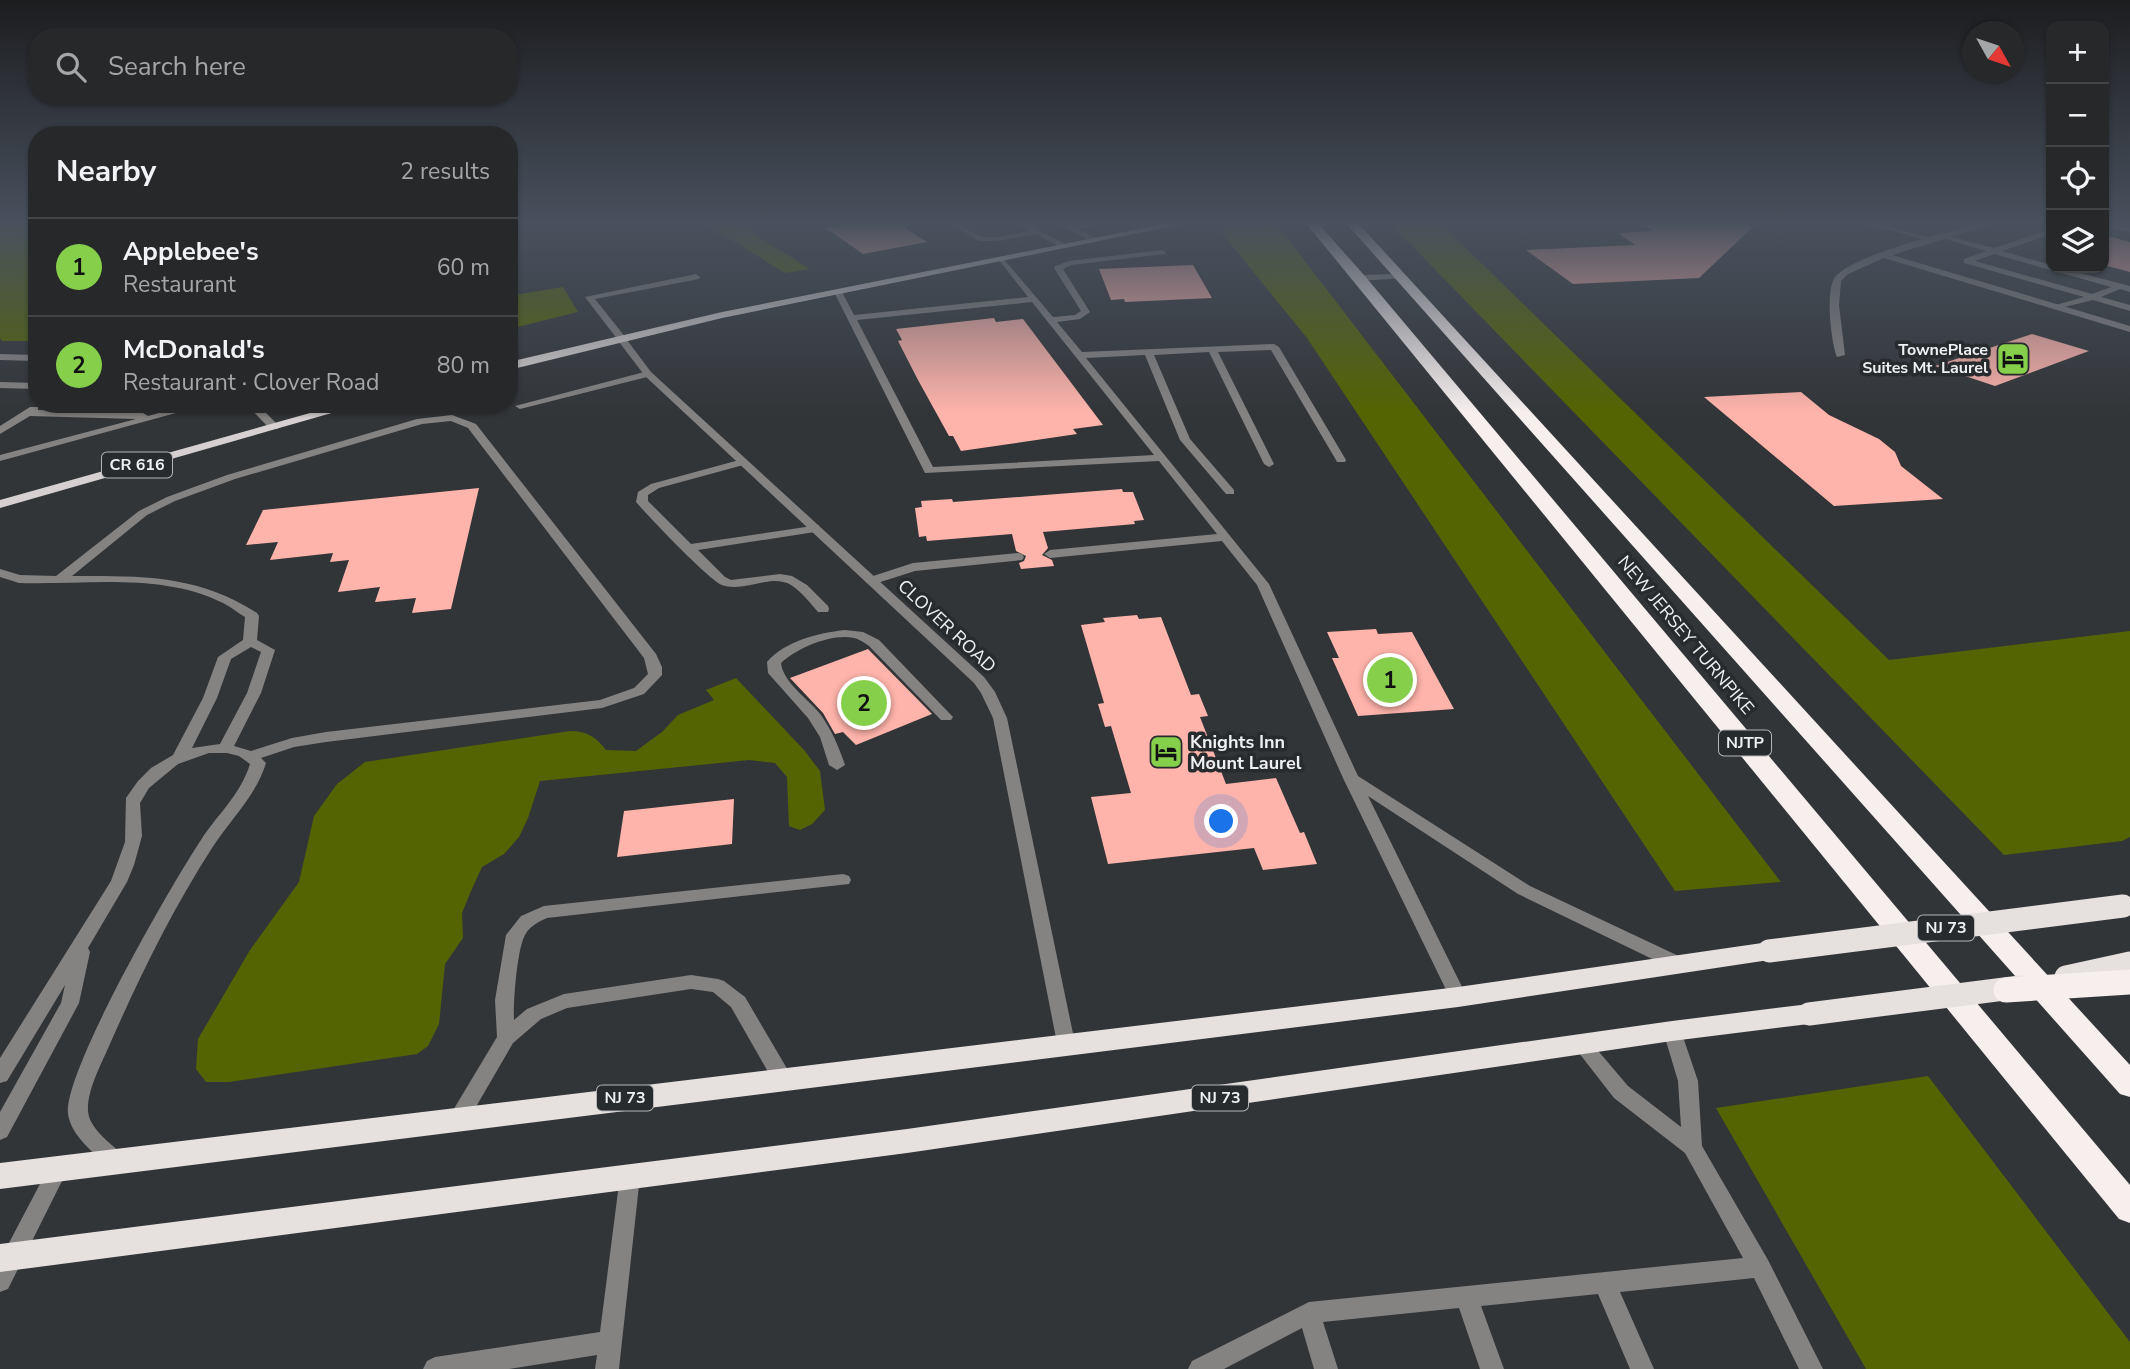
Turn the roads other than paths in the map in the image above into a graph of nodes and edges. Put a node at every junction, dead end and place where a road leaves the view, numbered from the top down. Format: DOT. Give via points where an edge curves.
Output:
graph roads {
  1 [pos="648,286"];
  2 [pos="868,286"];
  3 [pos="1024,286"];
  4 [pos="1069,286"];
  5 [pos="1367,286"];
  6 [pos="1410,286"];
  7 [pos="1835,286"];
  8 [pos="1988,286"];
  9 [pos="2054,286"];
  10 [pos="2120,286"];
  11 [pos="2130,289"];
  12 [pos="838,292"];
  13 [pos="2093,297"];
  14 [pos="1035,299"];
  15 [pos="2059,307"];
  16 [pos="2130,308"];
  17 [pos="851,318"];
  18 [pos="1052,320"];
  19 [pos="2130,328"];
  20 [pos="621,338"];
  21 [pos="1212,349"];
  22 [pos="1148,352"];
  23 [pos="1080,355"];
  24 [pos="1840,355"];
  25 [pos="0,357"];
  26 [pos="28,358"];
  27 [pos="518,364"];
  28 [pos="648,374"];
  29 [pos="0,385"];
  30 [pos="28,386"];
  31 [pos="520,406"];
  32 [pos="27,413"];
  33 [pos="170,413"];
  34 [pos="260,413"];
  35 [pos="325,413"];
  36 [pos="159,416"];
  37 [pos="274,427"];
  38 [pos="0,431"];
  39 [pos="1162,457"];
  40 [pos="0,458"];
  41 [pos="1341,460"];
  42 [pos="743,462"];
  43 [pos="1269,464"];
  44 [pos="1230,492"];
  45 [pos="0,504"];
  46 [pos="815,528"];
  47 [pos="1227,537"];
  48 [pos="688,548"];
  49 [pos="1050,554"];
  50 [pos="1018,557"];
  51 [pos="0,573"];
  52 [pos="59,580"];
  53 [pos="871,581"];
  54 [pos="823,609"];
  55 [pos="250,642"];
  56 [pos="946,717"];
  57 [pos="225,749"];
  58 [pos="251,756"];
  59 [pos="179,758"];
  60 [pos="837,765"];
  61 [pos="1351,778"];
  62 [pos="843,880"];
  63 [pos="2126,906"];
  64 [pos="83,940"];
  65 [pos="2130,963"];
  66 [pos="1679,964"];
  67 [pos="2130,982"];
  68 [pos="2006,990"];
  69 [pos="1458,997"];
  70 [pos="1672,1031"];
  71 [pos="506,1038"];
  72 [pos="1066,1043"];
  73 [pos="1581,1044"];
  74 [pos="0,1075"];
  75 [pos="782,1078"];
  76 [pos="2130,1085"];
  77 [pos="459,1118"];
  78 [pos="0,1131"];
  79 [pos="1692,1147"];
  80 [pos="117,1162"];
  81 [pos="58,1169"];
  82 [pos="0,1176"];
  83 [pos="630,1176"];
  84 [pos="2130,1209"];
  85 [pos="4,1265"];
  86 [pos="1760,1267"];
  87 [pos="1605,1283"];
  88 [pos="1466,1297"];
  89 [pos="1309,1313"];
  90 [pos="610,1342"];
  91 [pos="435,1369"];
  92 [pos="607,1369"];
  93 [pos="1200,1369"];
  94 [pos="1326,1369"];
  95 [pos="1492,1369"];
  96 [pos="1642,1369"];
  97 [pos="1811,1369"];
  1 -- 20 [label="street, CLOVER ROAD" via="589,297"];
  2 -- 12 [label="main road"];
  3 -- 14 [label="street"];
  4 -- 18 [label="street" via="1086,312"];
  5 -- 84 [label="highway, NEW JERSEY TURNPIKE / NJTP"];
  6 -- 76 [label="highway, NEW JERSEY TURNPIKE"];
  7 -- 24 [label="street"];
  8 -- 15 [label="street"];
  9 -- 13 [label="street"];
  10 -- 11 [label="street"];
  10 -- 13 [label="street"];
  12 -- 17 [label="street"];
  12 -- 20 [label="main road"];
  13 -- 15 [label="street"];
  13 -- 16 [label="street"];
  14 -- 17 [label="street"];
  14 -- 18 [label="street"];
  15 -- 19 [label="street"];
  17 -- 39 [label="street" via="929,471"];
  18 -- 23 [label="street"];
  20 -- 27 [label="main road"];
  20 -- 28 [label="street, CLOVER ROAD"];
  21 -- 22 [label="street"];
  21 -- 41 [label="street" via="1274,347"];
  21 -- 43 [label="street"];
  22 -- 23 [label="street"];
  22 -- 44 [label="street" via="1185,440"];
  23 -- 39 [label="street"];
  25 -- 26 [label="street"];
  28 -- 31 [label="street"];
  28 -- 42 [label="street, CLOVER ROAD"];
  29 -- 30 [label="street"];
  32 -- 36 [label="street"];
  32 -- 38 [label="street"];
  33 -- 36 [label="street"];
  34 -- 37 [label="street"];
  35 -- 37 [label="main road, CR 616"];
  36 -- 40 [label="street"];
  37 -- 45 [label="main road, CR 616"];
  39 -- 47 [label="street"];
  42 -- 46 [label="street, CLOVER ROAD"];
  42 -- 48 [label="street" via="655,486 642,494 642,502"];
  46 -- 48 [label="street"];
  46 -- 53 [label="street, CLOVER ROAD"];
  47 -- 49 [label="street"];
  47 -- 61 [label="street" via="1271,597"];
  48 -- 54 [label="street" via="727,584 789,579"];
  50 -- 53 [label="street" via="913,567"];
  51 -- 52 [label="street" via="19,579"];
  52 -- 55 [label="street" via="170,583 219,594 254,617"];
  52 -- 58 [label="street" via="143,513 189,491 421,421 452,418 472,426 656,667 648,684 615,701 326,737"];
  53 -- 72 [label="street, CLOVER ROAD" via="979,680 1000,718"];
  55 -- 57 [label="street" via="268,650 254,693"];
  55 -- 59 [label="street" via="225,657"];
  56 -- 60 [label="street" via="861,635 839,634 788,651 774,662 775,673 824,728"];
  57 -- 58 [label="street"];
  57 -- 59 [label="street"];
  58 -- 80 [label="street" via="258,763 251,784 225,815 184,881 99,1045 79,1095 82,1125"];
  59 -- 64 [label="street" via="152,777 135,797 130,856"];
  61 -- 66 [label="street" via="1524,890"];
  61 -- 69 [label="street"];
  62 -- 71 [label="street" via="544,912 527,920 515,935 504,1000"];
  63 -- 66 [label="highway, NJ 73, bridge"];
  64 -- 74 [label="street"];
  64 -- 78 [label="street" via="70,1003"];
  65 -- 68 [label="highway, NJ 73, bridge"];
  66 -- 69 [label="highway, NJ 73"];
  67 -- 68 [label="highway, bridge"];
  68 -- 70 [label="highway, NJ 73, bridge"];
  69 -- 72 [label="highway, NJ 73"];
  70 -- 73 [label="highway, NJ 73"];
  70 -- 79 [label="street" via="1688,1081"];
  71 -- 75 [label="street" via="534,1014 564,1001 691,982 718,986 738,1002"];
  71 -- 77 [label="street"];
  72 -- 75 [label="highway, NJ 73"];
  73 -- 79 [label="street" via="1620,1091"];
  73 -- 83 [label="highway, NJ 73" via="1114,1113"];
  75 -- 77 [label="highway, NJ 73"];
  77 -- 80 [label="highway, NJ 73"];
  79 -- 86 [label="street"];
  80 -- 81 [label="highway, NJ 73"];
  81 -- 82 [label="highway, NJ 73"];
  81 -- 85 [label="street"];
  83 -- 85 [label="highway, NJ 73"];
  83 -- 90 [label="street"];
  86 -- 87 [label="street"];
  86 -- 97 [label="street"];
  87 -- 88 [label="street"];
  87 -- 96 [label="street"];
  88 -- 89 [label="street"];
  88 -- 95 [label="street"];
  89 -- 93 [label="street"];
  89 -- 94 [label="street"];
  90 -- 91 [label="street"];
  90 -- 92 [label="street"];
}
